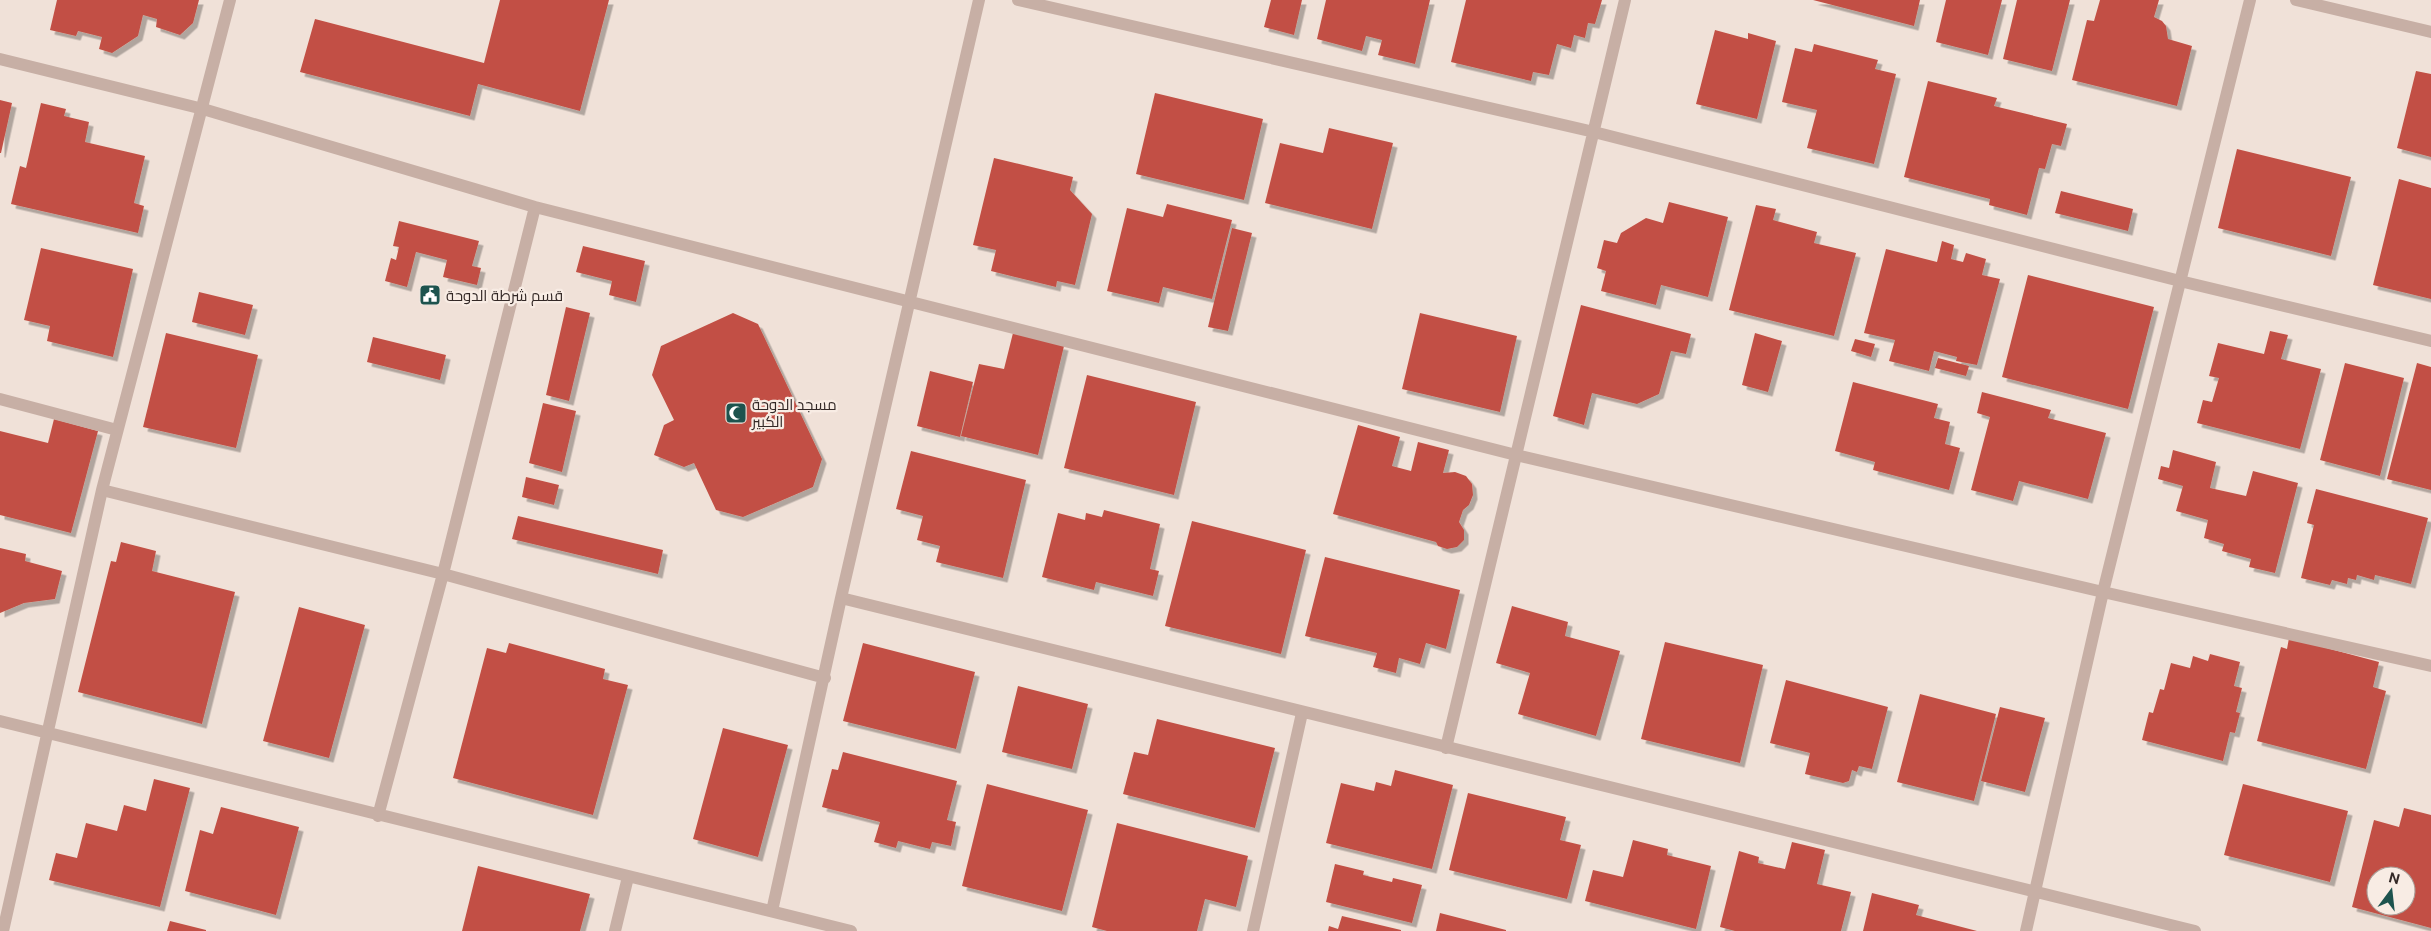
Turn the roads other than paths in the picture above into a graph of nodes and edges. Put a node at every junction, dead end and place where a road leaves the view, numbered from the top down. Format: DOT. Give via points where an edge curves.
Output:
graph roads {
  1 [pos="230,0"];
  2 [pos="979,0"];
  3 [pos="1018,0"];
  4 [pos="1625,0"];
  5 [pos="2250,0"];
  6 [pos="2296,0"];
  7 [pos="2431,32"];
  8 [pos="0,60"];
  9 [pos="203,109"];
  10 [pos="1594,132"];
  11 [pos="535,207"];
  12 [pos="2180,281"];
  13 [pos="908,302"];
  14 [pos="2431,341"];
  15 [pos="0,399"];
  16 [pos="117,430"];
  17 [pos="1516,455"];
  18 [pos="102,490"];
  19 [pos="443,574"];
  20 [pos="2103,592"];
  21 [pos="841,598"];
  22 [pos="2431,666"];
  23 [pos="825,678"];
  24 [pos="1302,713"];
  25 [pos="0,721"];
  26 [pos="47,734"];
  27 [pos="1446,748"];
  28 [pos="378,816"];
  29 [pos="628,877"];
  30 [pos="2035,892"];
  31 [pos="772,912"];
  32 [pos="3,931"];
  33 [pos="615,931"];
  34 [pos="851,931"];
  35 [pos="1252,931"];
  36 [pos="2026,931"];
  37 [pos="2194,931"];
  1 -- 9 [label="street"];
  2 -- 13 [label="street"];
  3 -- 10 [label="street"];
  4 -- 10 [label="street"];
  5 -- 12 [label="street"];
  6 -- 7 [label="street"];
  8 -- 9 [label="street"];
  9 -- 11 [label="street"];
  9 -- 16 [label="street"];
  10 -- 12 [label="street"];
  10 -- 17 [label="street"];
  11 -- 13 [label="street"];
  11 -- 19 [label="street"];
  12 -- 14 [label="street"];
  12 -- 20 [label="street"];
  13 -- 17 [label="street"];
  13 -- 21 [label="street"];
  15 -- 16 [label="street"];
  16 -- 18 [label="street"];
  17 -- 20 [label="street"];
  17 -- 27 [label="street"];
  18 -- 19 [label="street"];
  18 -- 26 [label="street"];
  19 -- 23 [label="street"];
  19 -- 28 [label="street"];
  20 -- 22 [label="street"];
  20 -- 30 [label="street"];
  21 -- 23 [label="street"];
  21 -- 24 [label="street"];
  23 -- 31 [label="street"];
  24 -- 27 [label="street"];
  24 -- 35 [label="street"];
  25 -- 26 [label="street"];
  26 -- 28 [label="street"];
  26 -- 32 [label="street"];
  27 -- 30 [label="street"];
  28 -- 29 [label="street"];
  29 -- 31 [label="street"];
  29 -- 33 [label="street"];
  30 -- 36 [label="street"];
  30 -- 37 [label="street"];
  31 -- 34 [label="street"];
}
